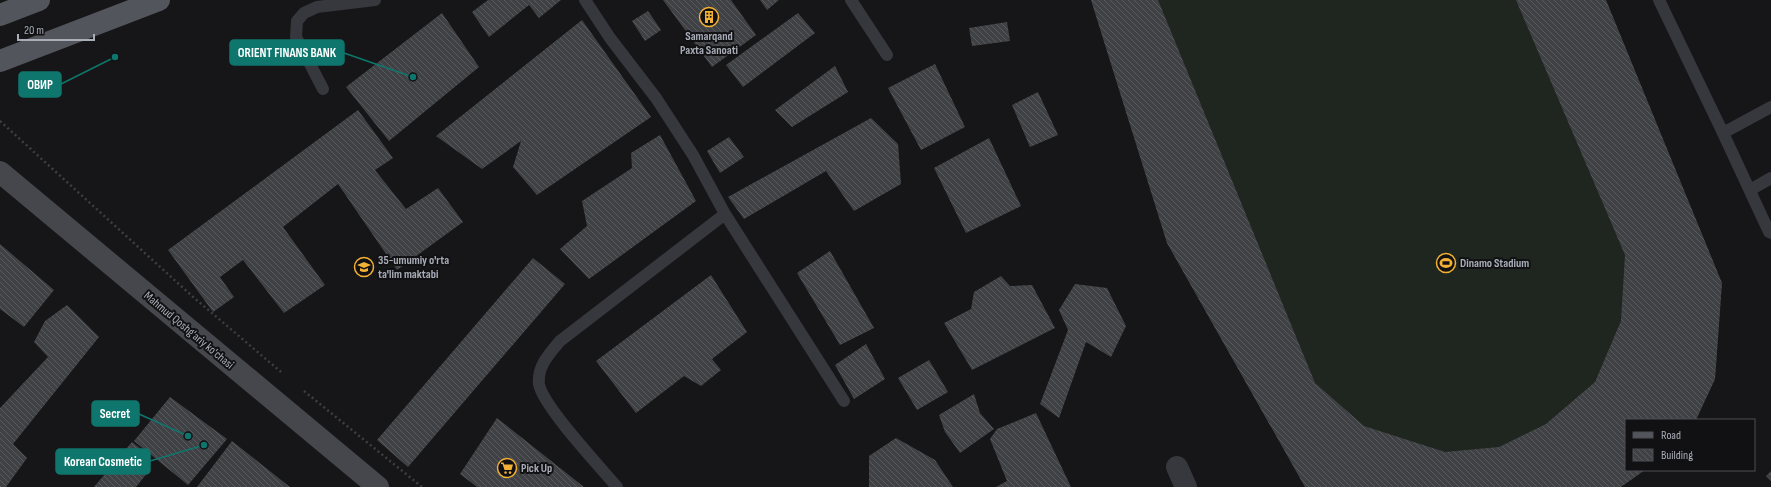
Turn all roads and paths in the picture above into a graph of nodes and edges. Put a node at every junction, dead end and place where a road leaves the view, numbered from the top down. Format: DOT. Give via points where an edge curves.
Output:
graph roads {
  1 [pos="39,0"];
  2 [pos="160,0"];
  3 [pos="375,0"];
  4 [pos="585,0"];
  5 [pos="851,0"];
  6 [pos="1659,0"];
  7 [pos="0,15"];
  8 [pos="887,56"];
  9 [pos="0,61"];
  10 [pos="323,89"];
  11 [pos="1771,107"];
  12 [pos="0,121"];
  13 [pos="1723,133"];
  14 [pos="0,172"];
  15 [pos="1771,178"];
  16 [pos="1750,190"];
  17 [pos="725,214"];
  18 [pos="1771,233"];
  19 [pos="282,373"];
  20 [pos="300,388"];
  21 [pos="844,401"];
  22 [pos="1177,468"];
  23 [pos="378,487"];
  24 [pos="422,487"];
  25 [pos="617,487"];
  26 [pos="1186,487"];
  1 -- 7 [label="main road"];
  2 -- 9 [label="main road"];
  3 -- 10 [label="lane" via="317,7 304,13 297,21 296,37"];
  4 -- 17 [label="lane" via="685,142"];
  5 -- 8 [label="lane"];
  6 -- 13 [label="lane"];
  11 -- 13 [label="lane"];
  12 -- 19 [label="path" via="192,296"];
  13 -- 16 [label="lane"];
  14 -- 23 [label="main road, Mahmud Qoshg'ariy ko'chasi"];
  15 -- 16 [label="lane"];
  16 -- 18 [label="lane"];
  17 -- 21 [label="lane"];
  17 -- 25 [label="lane" via="560,341 542,363 539,384 549,405"];
  20 -- 24 [label="path"];
  22 -- 26 [label="street"];
}
